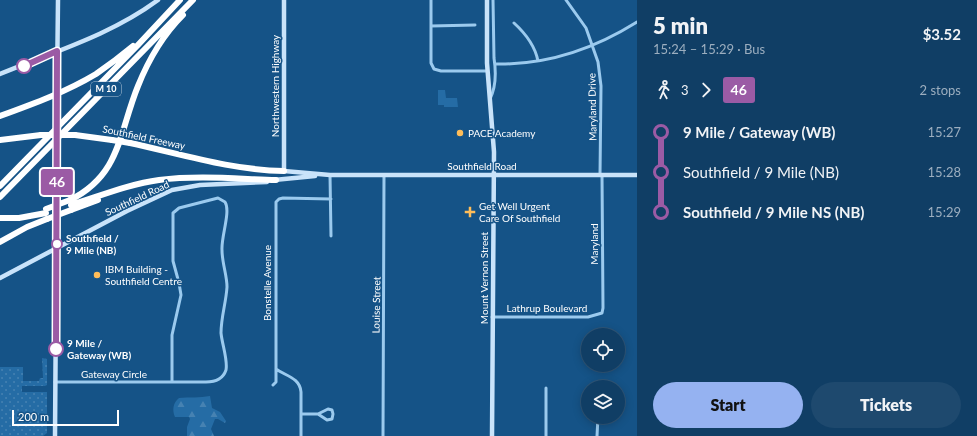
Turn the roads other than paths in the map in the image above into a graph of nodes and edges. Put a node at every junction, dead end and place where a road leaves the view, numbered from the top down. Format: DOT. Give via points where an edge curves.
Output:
graph roads {
  1 [pos="58,0"];
  2 [pos="158,0"];
  3 [pos="193,0"];
  4 [pos="197,0"];
  5 [pos="284,0"];
  6 [pos="431,0"];
  7 [pos="487,0"];
  8 [pos="494,0"];
  9 [pos="566,0"];
  10 [pos="179,1"];
  11 [pos="514,22"];
  12 [pos="637,22"];
  13 [pos="475,25"];
  14 [pos="431,26"];
  15 [pos="593,45"];
  16 [pos="57,51"];
  17 [pos="538,61"];
  18 [pos="496,64"];
  19 [pos="487,71"];
  20 [pos="0,74"];
  21 [pos="490,100"];
  22 [pos="0,116"];
  23 [pos="1,140"];
  24 [pos="284,171"];
  25 [pos="328,175"];
  26 [pos="384,175"];
  27 [pos="493,175"];
  28 [pos="601,175"];
  29 [pos="637,175"];
  30 [pos="19,179"];
  31 [pos="276,180"];
  32 [pos="2,184"];
  33 [pos="0,197"];
  34 [pos="331,198"];
  35 [pos="0,201"];
  36 [pos="71,205"];
  37 [pos="46,214"];
  38 [pos="2,218"];
  39 [pos="331,236"];
  40 [pos="0,242"];
  41 [pos="57,247"];
  42 [pos="0,278"];
  43 [pos="602,313"];
  44 [pos="492,317"];
  45 [pos="276,369"];
  46 [pos="55,382"];
  47 [pos="172,382"];
  48 [pos="274,386"];
  49 [pos="546,388"];
  50 [pos="301,414"];
  51 [pos="318,414"];
  52 [pos="598,424"];
  53 [pos="55,436"];
  54 [pos="301,436"];
  55 [pos="383,436"];
  56 [pos="492,436"];
  57 [pos="546,436"];
  58 [pos="598,436"];
  1 -- 16 [label="main road"];
  2 -- 16 [label="main road" via="118,25"];
  3 -- 30 [label="highway, M 10"];
  4 -- 36 [label="highway" via="181,17 150,61 109,167"];
  5 -- 24 [label="main road, Northwestern Highway"];
  6 -- 14 [label="street"];
  7 -- 19 [label="main road, Mount Vernon Street"];
  8 -- 18 [label="street"];
  9 -- 15 [label="street, Maryland Drive" via="584,25"];
  10 -- 22 [label="highway" via="135,44 97,73 48,98"];
  10 -- 32 [label="highway, M 10"];
  11 -- 17 [label="street" via="532,44"];
  12 -- 15 [label="street"];
  13 -- 14 [label="street"];
  14 -- 19 [label="street" via="431,63 434,69"];
  15 -- 17 [label="street" via="563,56"];
  15 -- 28 [label="street, Maryland Drive" via="601,86"];
  16 -- 20 [label="main road"];
  16 -- 41 [label="main road, bridge"];
  17 -- 18 [label="street"];
  18 -- 21 [label="street" via="494,91"];
  19 -- 21 [label="main road, Mount Vernon Street"];
  21 -- 27 [label="main road, Mount Vernon Street" via="494,145"];
  23 -- 24 [label="highway, Southfield Freeway, bridge" via="27,136 86,136 234,167"];
  24 -- 25 [label="main road, Southfield Road"];
  25 -- 26 [label="main road, Southfield Road"];
  25 -- 31 [label="main road, Southfield Road"];
  25 -- 34 [label="street"];
  26 -- 27 [label="main road, Southfield Road"];
  26 -- 55 [label="street, Louise Street"];
  27 -- 28 [label="main road, Southfield Road"];
  27 -- 44 [label="main road, Mount Vernon Street"];
  28 -- 29 [label="main road, Southfield Road"];
  28 -- 43 [label="street, Maryland"];
  30 -- 33 [label="highway, M 10"];
  30 -- 35 [label="highway"];
  31 -- 36 [label="highway" via="158,180"];
  31 -- 41 [label="main road, Southfield Road" via="262,183 187,186 172,190"];
  34 -- 39 [label="street"];
  34 -- 45 [label="street, Bonstelle Avenue" via="279,199 276,205"];
  36 -- 37 [label="highway, bridge"];
  36 -- 37 [label="highway, bridge"];
  37 -- 38 [label="highway"];
  37 -- 40 [label="highway"];
  41 -- 42 [label="main road, Southfield Road"];
  41 -- 46 [label="main road"];
  43 -- 44 [label="street, Lathrup Boulevard" via="596,316"];
  44 -- 56 [label="main road, Mount Vernon Street"];
  45 -- 48 [label="street, Bonstelle Avenue"];
  45 -- 50 [label="street" via="295,379 300,385"];
  46 -- 47 [label="street, Gateway Circle"];
  46 -- 53 [label="main road"];
  47 -- 47 [label="street, Gateway Circle" via="212,382 220,378 226,370 221,322 227,285 222,248 228,208 224,201 218,198 179,208 173,213 173,261 181,295 172,335"];
  49 -- 57 [label="street"];
  50 -- 51 [label="street"];
  50 -- 54 [label="street"];
  51 -- 51 [label="street" via="327,420 332,419 333,414 332,410 328,409"];
  52 -- 58 [label="street"];
}
